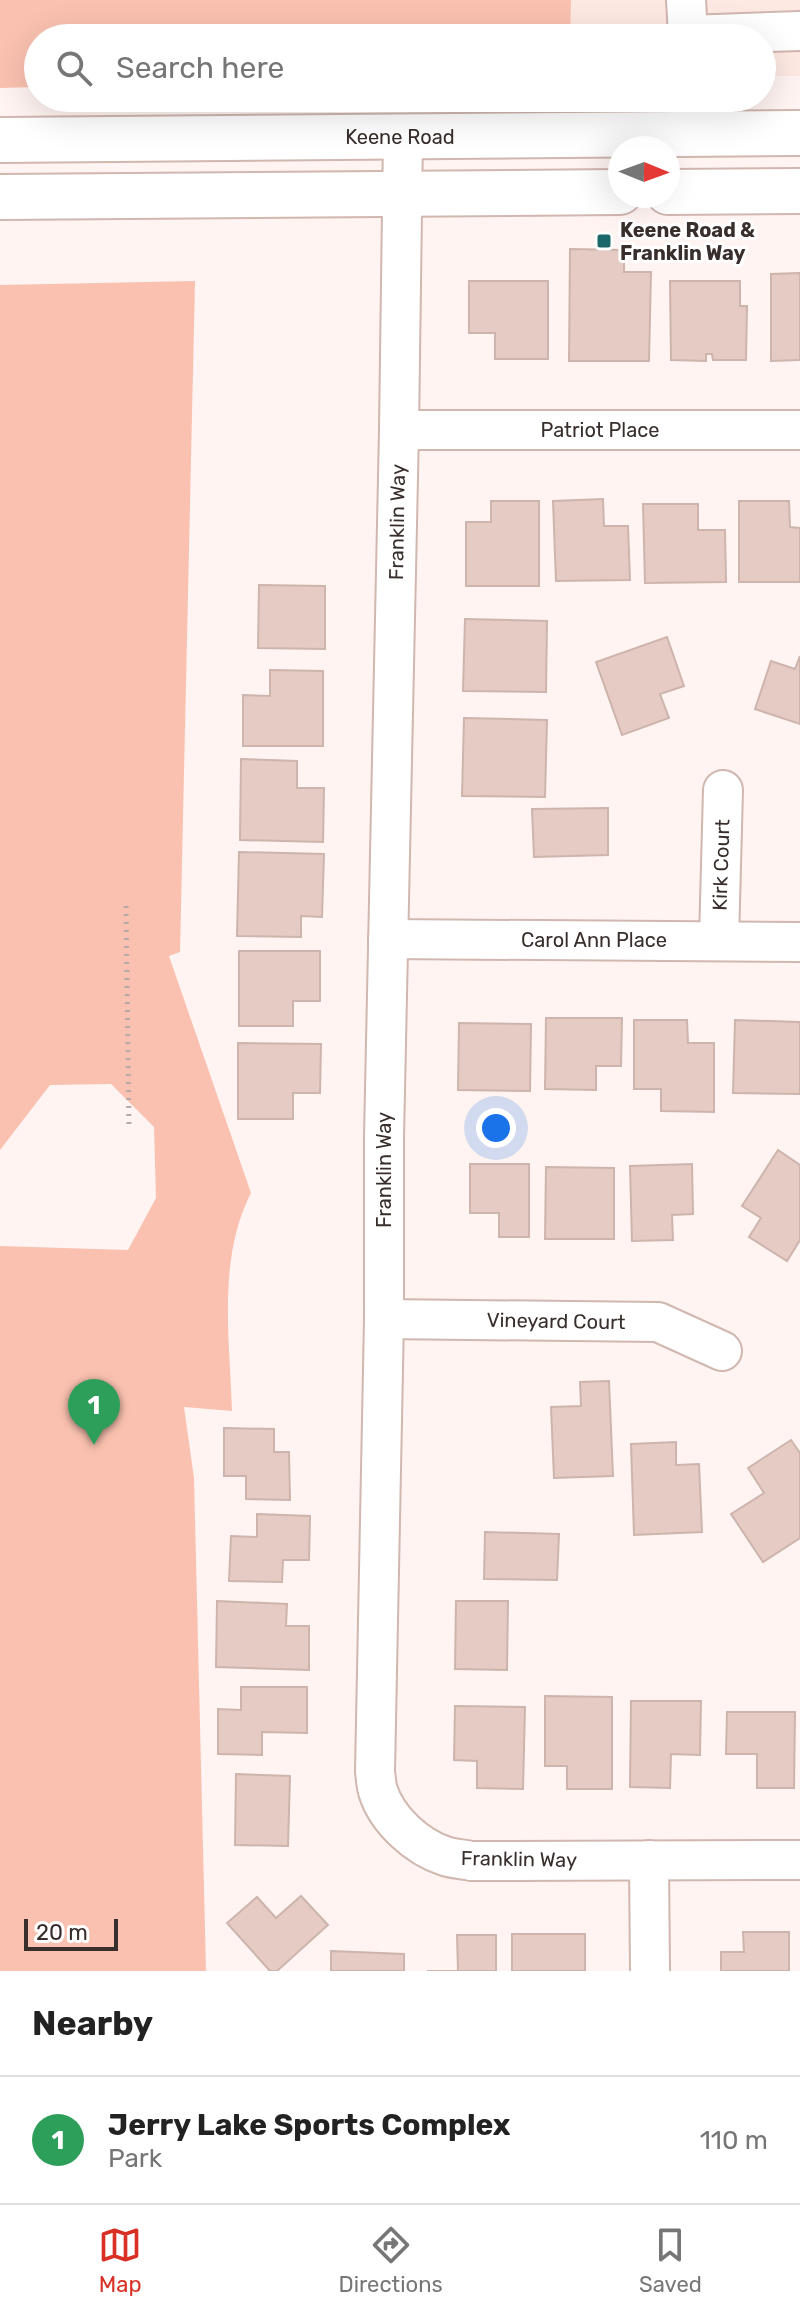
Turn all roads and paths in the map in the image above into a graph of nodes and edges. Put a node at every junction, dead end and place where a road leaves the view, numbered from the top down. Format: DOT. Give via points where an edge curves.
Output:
graph roads {
  1 [pos="776,30"];
  2 [pos="800,31"];
  3 [pos="690,116"];
  4 [pos="800,133"];
  5 [pos="403,137"];
  6 [pos="0,140"];
  7 [pos="800,191"];
  8 [pos="608,192"];
  9 [pos="680,192"];
  10 [pos="402,193"];
  11 [pos="0,197"];
  12 [pos="399,430"];
  13 [pos="800,430"];
  14 [pos="723,790"];
  15 [pos="126,906"];
  16 [pos="388,939"];
  17 [pos="719,940"];
  18 [pos="800,942"];
  19 [pos="129,1126"];
  20 [pos="384,1319"];
  21 [pos="722,1351"];
  22 [pos="649,1860"];
  23 [pos="800,1860"];
  24 [pos="650,1971"];
  1 -- 2 [label="street"];
  3 -- 4 [label="main road, Keene Road"];
  3 -- 5 [label="main road, Keene Road"];
  5 -- 6 [label="main road, Keene Road"];
  5 -- 10 [label="street, Franklin Way"];
  7 -- 9 [label="main road"];
  8 -- 10 [label="main road"];
  10 -- 11 [label="main road"];
  10 -- 12 [label="street, Franklin Way"];
  12 -- 13 [label="street, Patriot Place"];
  12 -- 16 [label="street, Franklin Way"];
  14 -- 17 [label="street, Kirk Court"];
  15 -- 19 [label="path"];
  16 -- 17 [label="street, Carol Ann Place"];
  16 -- 20 [label="street, Franklin Way"];
  17 -- 18 [label="street, Carol Ann Place"];
  20 -- 21 [label="street, Vineyard Court" via="658,1322"];
  20 -- 22 [label="street, Franklin Way" via="378,1792 407,1834 446,1856 471,1861"];
  22 -- 23 [label="street, Franklin Way"];
  22 -- 24 [label="street"];
}
